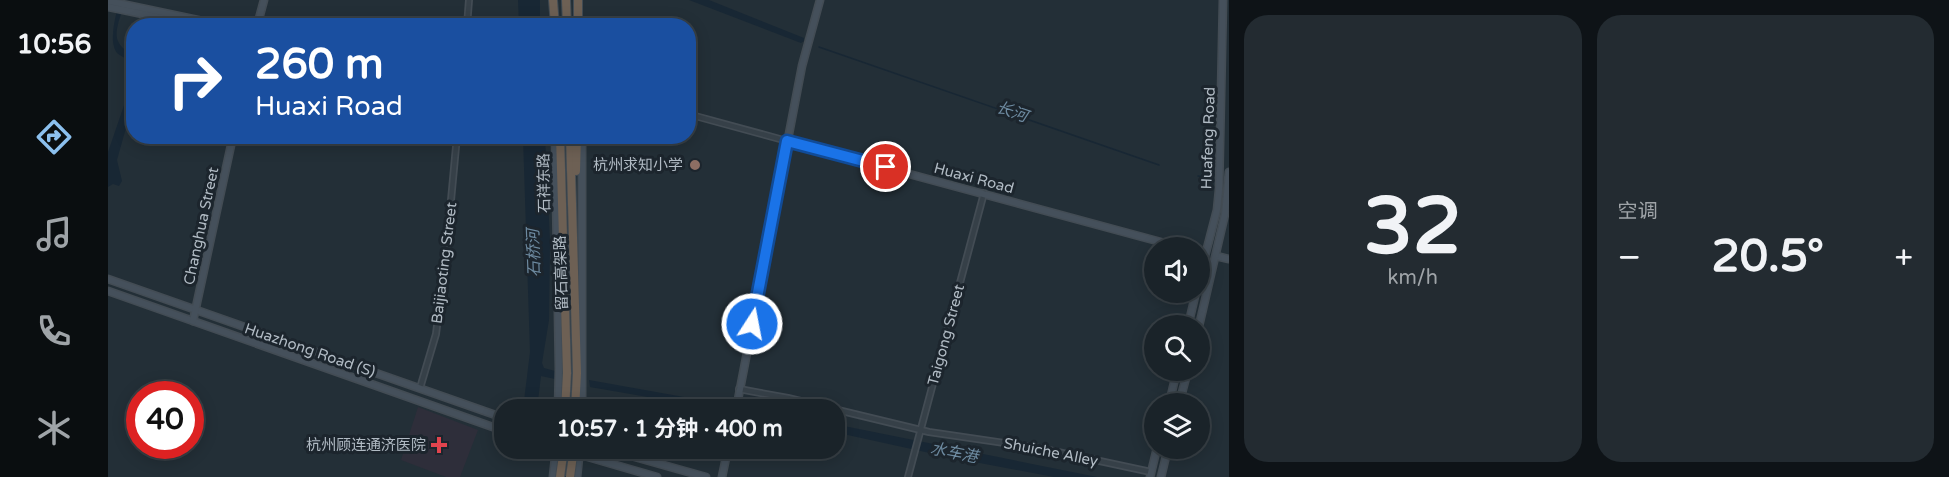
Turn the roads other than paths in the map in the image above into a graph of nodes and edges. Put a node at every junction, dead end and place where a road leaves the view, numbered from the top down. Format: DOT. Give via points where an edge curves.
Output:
graph roads {
  1 [pos="264,0"];
  2 [pos="469,0"];
  3 [pos="553,0"];
  4 [pos="566,0"];
  5 [pos="577,0"];
  6 [pos="820,0"];
  7 [pos="1223,0"];
  8 [pos="111,5"];
  9 [pos="133,9"];
  10 [pos="168,18"];
  11 [pos="182,18"];
  12 [pos="259,18"];
  13 [pos="467,18"];
  14 [pos="554,18"];
  15 [pos="567,18"];
  16 [pos="578,18"];
  17 [pos="696,116"];
  18 [pos="787,141"];
  19 [pos="231,144"];
  20 [pos="456,144"];
  21 [pos="555,144"];
  22 [pos="560,144"];
  23 [pos="570,144"];
  24 [pos="579,144"];
  25 [pos="580,144"];
  26 [pos="1229,172"];
  27 [pos="984,193"];
  28 [pos="573,223"];
  29 [pos="1144,237"];
  30 [pos="1208,237"];
  31 [pos="1216,256"];
  32 [pos="1229,259"];
  33 [pos="108,279"];
  34 [pos="108,291"];
  35 [pos="195,309"];
  36 [pos="1202,315"];
  37 [pos="193,321"];
  38 [pos="420,388"];
  39 [pos="740,389"];
  40 [pos="558,399"];
  41 [pos="566,399"];
  42 [pos="576,399"];
  43 [pos="582,399"];
  44 [pos="738,399"];
  45 [pos="494,414"];
  46 [pos="494,427"];
  47 [pos="920,430"];
  48 [pos="555,459"];
  49 [pos="562,459"];
  50 [pos="572,459"];
  51 [pos="579,459"];
  52 [pos="602,459"];
  53 [pos="642,459"];
  54 [pos="726,459"];
  55 [pos="1154,459"];
  56 [pos="1165,459"];
  57 [pos="1150,475"];
  58 [pos="553,477"];
  59 [pos="560,477"];
  60 [pos="570,477"];
  61 [pos="577,477"];
  62 [pos="657,477"];
  63 [pos="705,477"];
  64 [pos="722,477"];
  65 [pos="908,477"];
  66 [pos="1161,477"];
  1 -- 12 [label="main road"];
  2 -- 13 [label="street"];
  3 -- 14 [label="highway"];
  4 -- 15 [label="highway"];
  5 -- 16 [label="highway"];
  6 -- 18 [label="main road"];
  7 -- 30 [label="main road, Huafeng Road" via="1220,175 1217,210"];
  8 -- 9 [label="main road"];
  9 -- 10 [label="main road"];
  9 -- 11 [label="main road"];
  17 -- 18 [label="street, Huaxi Road"];
  18 -- 27 [label="main road, Huaxi Road"];
  18 -- 39 [label="main road"];
  19 -- 35 [label="main road, Changhua Street"];
  20 -- 38 [label="street, Baijiaoting Street" via="436,334"];
  21 -- 40 [label="main road, 石祥东路"];
  22 -- 41 [label="highway, 留石高架路"];
  23 -- 28 [label="highway, 留石高架路"];
  24 -- 28 [label="highway"];
  25 -- 43 [label="main road"];
  26 -- 31 [label="main road, Huafeng Road"];
  27 -- 29 [label="main road, Huaxi Road"];
  27 -- 47 [label="street, Taigong Street"];
  28 -- 42 [label="highway, 留石高架路"];
  31 -- 32 [label="main road"];
  31 -- 36 [label="main road, Huafeng Road"];
  33 -- 35 [label="main road, Huazhong Road (S)"];
  34 -- 37 [label="main road, Huazhong Road (S)"];
  35 -- 37 [label="main road, Changhua Street"];
  35 -- 38 [label="main road, Huazhong Road (S)"];
  37 -- 46 [label="main road, Huazhong Road (S)"];
  38 -- 45 [label="main road, Huazhong Road (S)"];
  39 -- 44 [label="main road"];
  39 -- 47 [label="street, Shuiche Alley"];
  47 -- 57 [label="street, Shuiche Alley" via="1047,449"];
  47 -- 65 [label="street, Taigong Street"];
  48 -- 58 [label="main road"];
  49 -- 59 [label="highway, bridge"];
  50 -- 60 [label="highway, bridge"];
  51 -- 61 [label="main road"];
  52 -- 62 [label="main road"];
  53 -- 63 [label="main road"];
  54 -- 64 [label="main road"];
  55 -- 57 [label="main road"];
  56 -- 66 [label="main road"];
}
